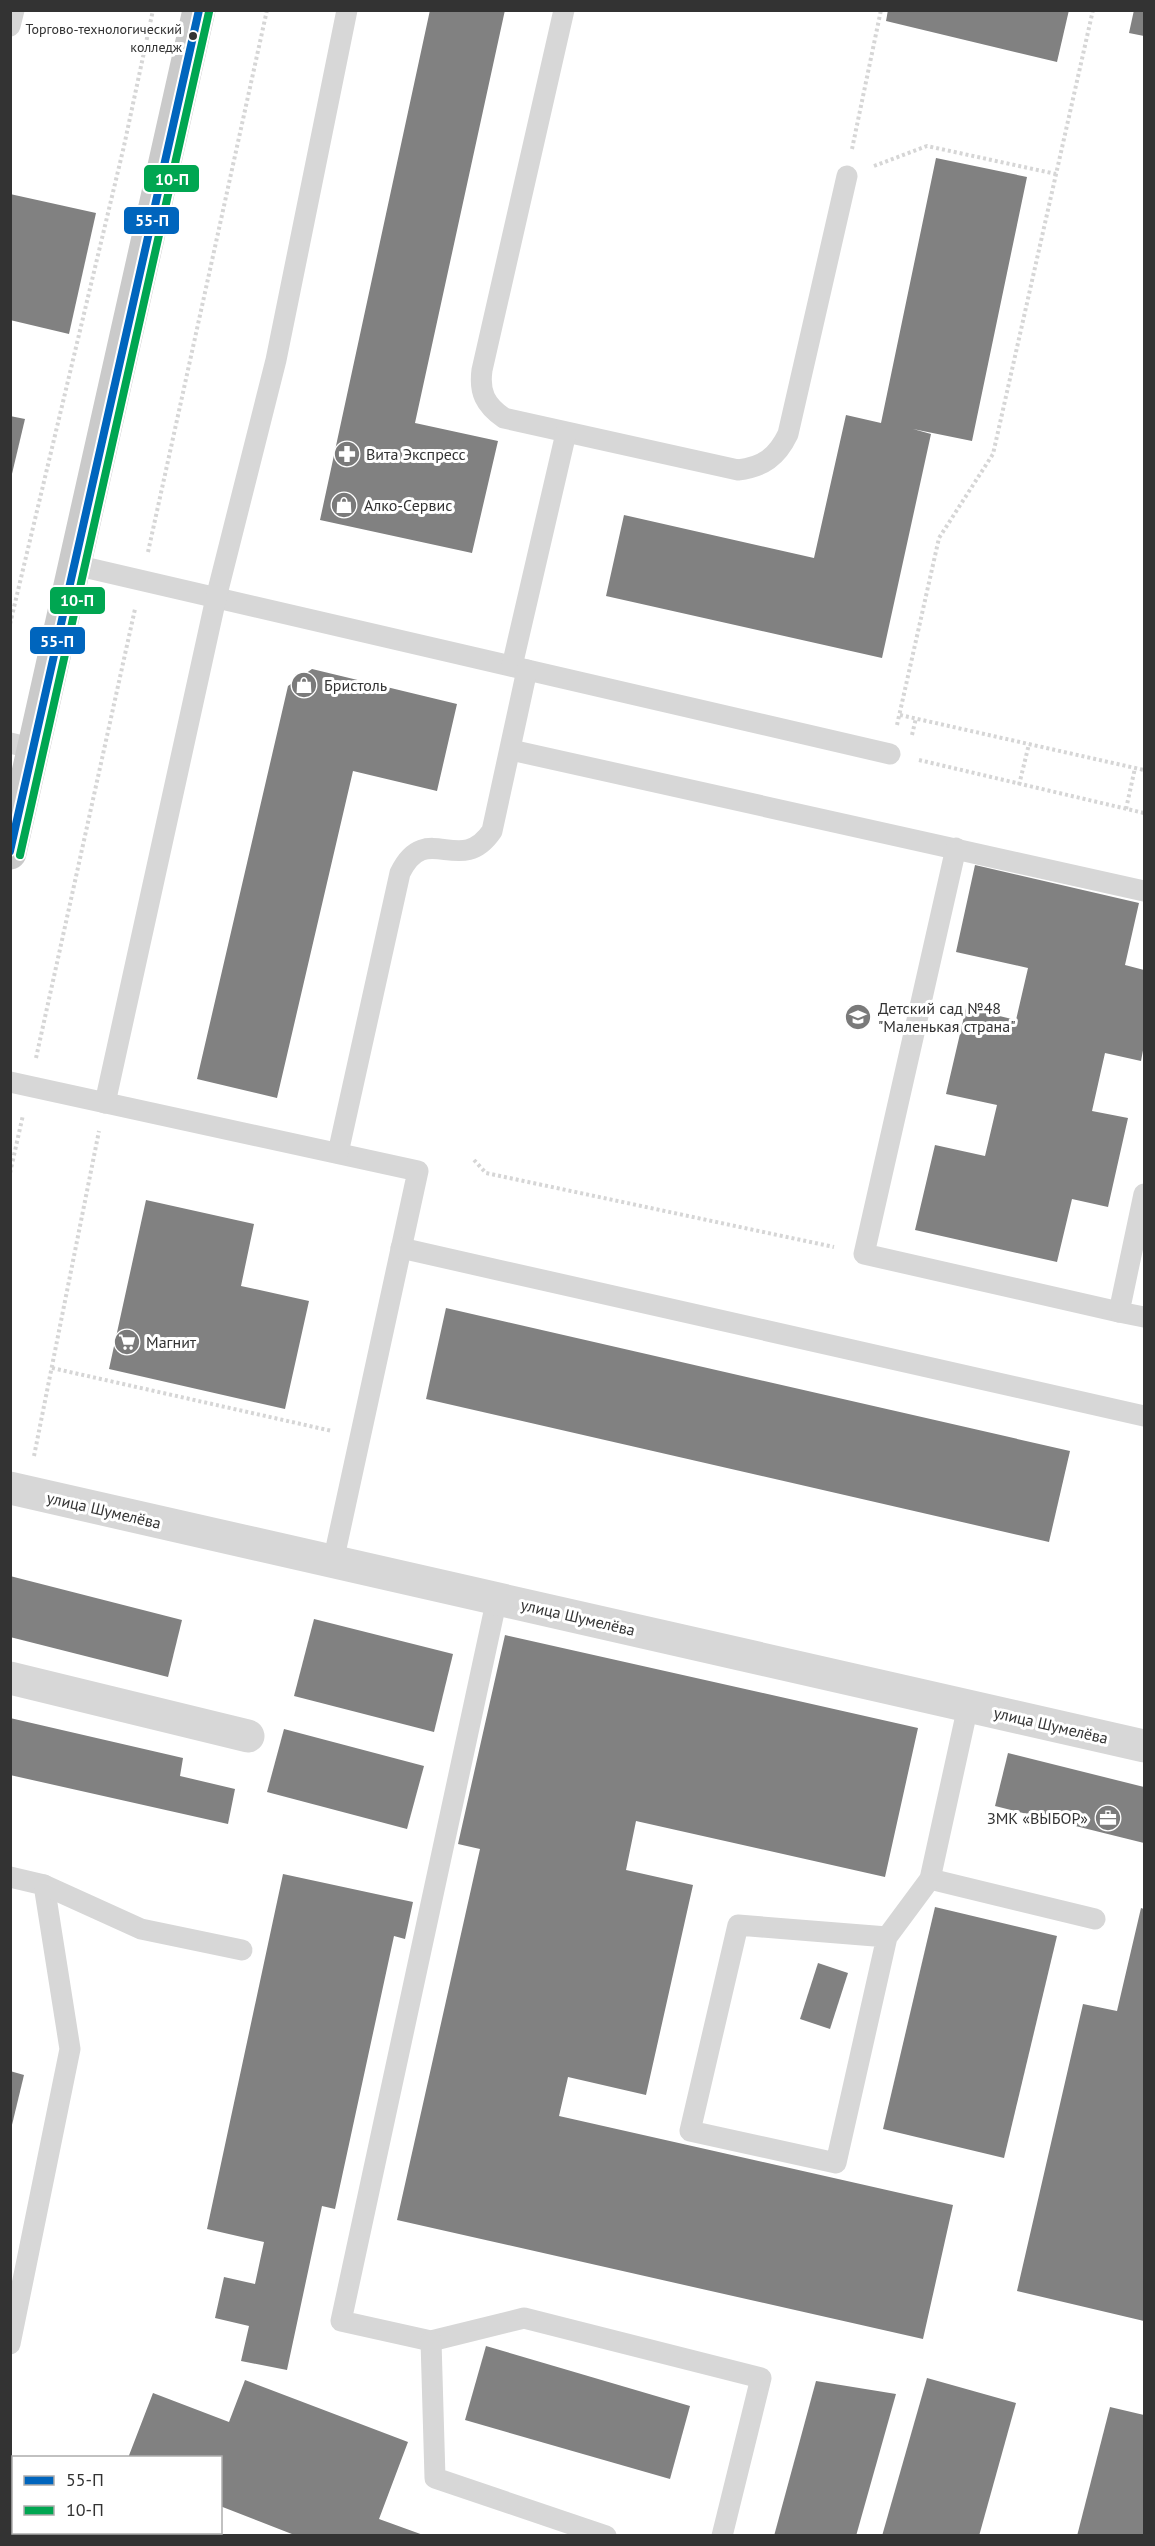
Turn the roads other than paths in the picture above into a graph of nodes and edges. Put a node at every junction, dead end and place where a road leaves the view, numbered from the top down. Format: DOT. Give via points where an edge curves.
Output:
graph roads {
  1 [pos="14,10"];
  2 [pos="199,10"];
  3 [pos="347,10"];
  4 [pos="564,10"];
  5 [pos="10,26"];
  6 [pos="847,176"];
  7 [pos="566,433"];
  8 [pos="75,565"];
  9 [pos="216,598"];
  10 [pos="520,668"];
  11 [pos="23,746"];
  12 [pos="511,750"];
  13 [pos="890,754"];
  14 [pos="956,848"];
  15 [pos="10,853"];
  16 [pos="1144,891"];
  17 [pos="10,1082"];
  18 [pos="105,1103"];
  19 [pos="338,1153"];
  20 [pos="1144,1194"];
  21 [pos="401,1248"];
  22 [pos="1119,1311"];
  23 [pos="1144,1317"];
  24 [pos="1144,1416"];
  25 [pos="19,1490"];
  26 [pos="333,1562"];
  27 [pos="497,1599"];
  28 [pos="10,1678"];
  29 [pos="968,1706"];
  30 [pos="248,1736"];
  31 [pos="1144,1746"];
  32 [pos="10,1877"];
  33 [pos="930,1879"];
  34 [pos="44,1885"];
  35 [pos="1095,1918"];
  36 [pos="888,1937"];
  37 [pos="242,1950"];
  38 [pos="431,2341"];
  39 [pos="10,2344"];
  40 [pos="606,2535"];
  41 [pos="722,2535"];
  1 -- 5 [label="lane"];
  2 -- 8 [label="main road"];
  3 -- 9 [label="lane" via="276,360"];
  4 -- 7 [label="lane" via="480,381 486,403 504,418"];
  6 -- 7 [label="lane" via="788,434 769,461 738,470"];
  7 -- 10 [label="lane"];
  8 -- 9 [label="lane"];
  8 -- 11 [label="main road"];
  9 -- 10 [label="lane"];
  9 -- 18 [label="lane"];
  10 -- 12 [label="lane"];
  10 -- 13 [label="lane"];
  11 -- 15 [label="main road"];
  12 -- 14 [label="lane"];
  12 -- 19 [label="lane" via="492,831 484,843 474,850 459,852 430,847 415,851 406,859"];
  14 -- 16 [label="lane"];
  14 -- 22 [label="lane" via="864,1254"];
  17 -- 18 [label="lane"];
  18 -- 19 [label="lane"];
  19 -- 21 [label="lane" via="418,1171"];
  20 -- 22 [label="lane"];
  21 -- 24 [label="lane"];
  21 -- 26 [label="lane"];
  22 -- 23 [label="lane"];
  25 -- 26 [label="street, улица Шумелёва"];
  26 -- 27 [label="street, улица Шумелёва"];
  27 -- 29 [label="street, улица Шумелёва"];
  27 -- 38 [label="lane" via="341,2321"];
  28 -- 30 [label="street"];
  29 -- 31 [label="street, улица Шумелёва"];
  29 -- 33 [label="lane"];
  32 -- 34 [label="lane"];
  33 -- 35 [label="lane"];
  33 -- 36 [label="lane"];
  34 -- 37 [label="lane" via="141,1929"];
  34 -- 39 [label="lane" via="70,2049"];
  36 -- 36 [label="lane" via="836,2163 690,2131 738,1924"];
  38 -- 40 [label="lane" via="435,2478"];
  38 -- 41 [label="lane" via="524,2318 761,2378"];
}
